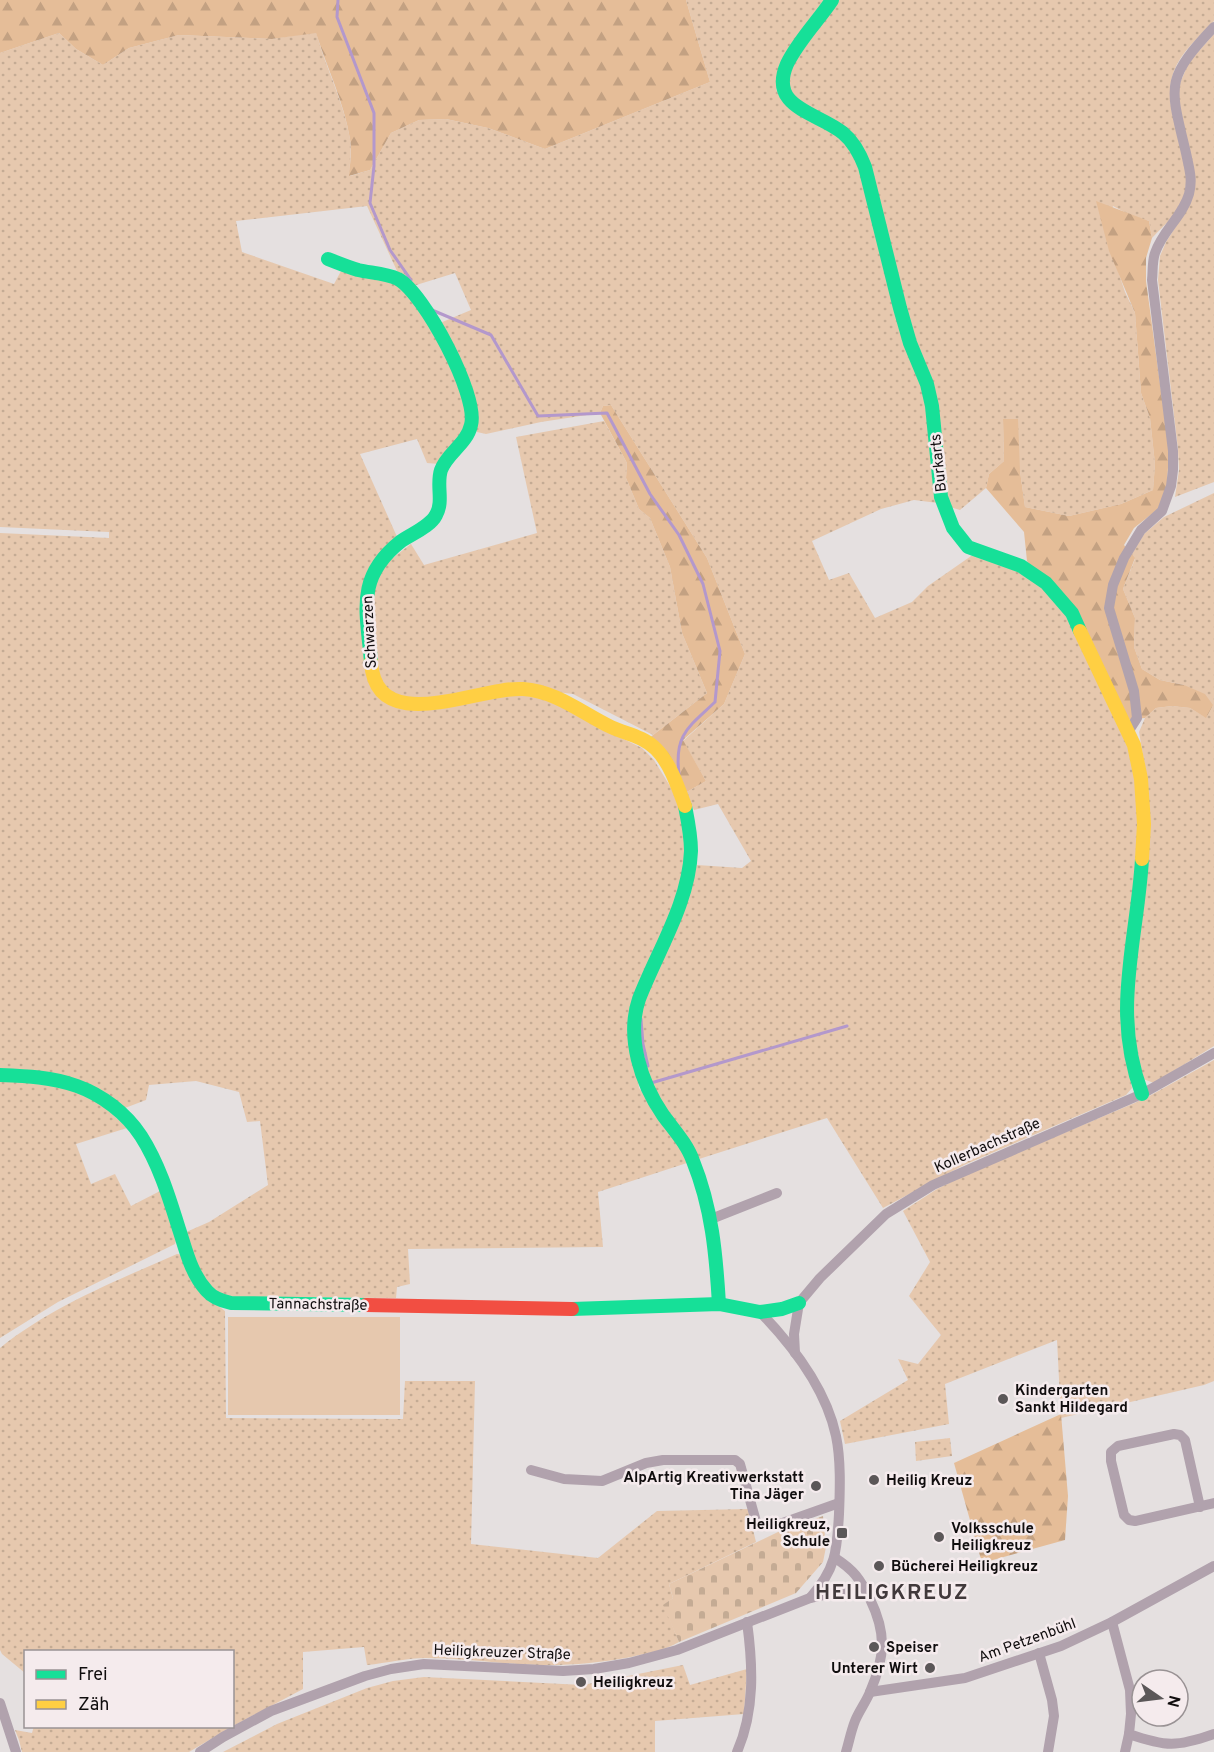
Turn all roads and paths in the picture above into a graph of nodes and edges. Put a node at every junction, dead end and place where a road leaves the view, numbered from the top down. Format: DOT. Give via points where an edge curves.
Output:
graph roads {
  1 [pos="832,0"];
  2 [pos="1214,27"];
  3 [pos="328,259"];
  4 [pos="1128,732"];
  5 [pos="1214,1053"];
  6 [pos="0,1076"];
  7 [pos="1142,1094"];
  8 [pos="777,1193"];
  9 [pos="711,1219"];
  10 [pos="799,1303"];
  11 [pos="720,1304"];
  12 [pos="760,1312"];
  13 [pos="795,1353"];
  14 [pos="531,1470"];
  15 [pos="839,1503"];
  16 [pos="1214,1503"];
  17 [pos="1200,1507"];
  18 [pos="835,1558"];
  19 [pos="1214,1566"];
  20 [pos="863,1586"];
  21 [pos="810,1598"];
  22 [pos="747,1622"];
  23 [pos="1112,1622"];
  24 [pos="1039,1653"];
  25 [pos="870,1692"];
  26 [pos="0,1703"];
  27 [pos="1129,1734"];
  28 [pos="1214,1734"];
  29 [pos="16,1752"];
  30 [pos="200,1752"];
  31 [pos="737,1752"];
  32 [pos="846,1752"];
  33 [pos="1048,1752"];
  34 [pos="1125,1752"];
  1 -- 4 [label="street, Burkarts" via="789,63 783,75 784,93 803,112 850,139 867,171 900,308 927,384 941,497 953,528 968,547 1021,566 1046,583 1072,613"];
  2 -- 4 [label="street" via="1185,58 1173,90 1191,178 1189,195 1155,254 1152,280 1173,451 1171,486 1161,511 1141,530 1124,558 1109,608 1134,691 1137,718"];
  3 -- 9 [label="street, Schwarzen" via="400,280 412,291 449,350 472,411 466,439 441,470 440,507 435,518 383,557 368,584 372,678 376,688 393,700 408,704 521,688 547,693 612,728 646,740 660,754 684,802 691,834 690,866 634,1019 643,1078 658,1109 693,1160"];
  4 -- 7 [label="street, Burkarts" via="1142,778 1144,824 1126,1025 1133,1070"];
  5 -- 7 [label="street, Kollerbachstraße"];
  6 -- 11 [label="street, Tannachstraße" via="76,1086 115,1108 145,1141 195,1271 206,1290 221,1301 564,1309"];
  7 -- 10 [label="street, Kollerbachstraße" via="924,1191 886,1214"];
  8 -- 9 [label="street"];
  9 -- 11 [label="street"];
  10 -- 12 [label="street, Tannachstraße"];
  10 -- 13 [label="street"];
  11 -- 12 [label="street, Tannachstraße"];
  12 -- 13 [label="street"];
  13 -- 15 [label="street" via="828,1409 836,1435"];
  14 -- 15 [label="street" via="564,1479 602,1481 663,1460 735,1460 740,1464 758,1525 777,1525"];
  15 -- 18 [label="street"];
  16 -- 17 [label="street"];
  17 -- 17 [label="street" via="1129,1520 1124,1515 1111,1452 1118,1446 1180,1435 1185,1440"];
  18 -- 20 [label="street" via="855,1573"];
  18 -- 21 [label="street"];
  19 -- 23 [label="street, Am Petzenbühl"];
  20 -- 21 [label="street, Heiligkreuzer Straße"];
  20 -- 25 [label="street" via="879,1620 884,1643"];
  21 -- 22 [label="street, Heiligkreuzer Straße"];
  22 -- 30 [label="street, Heiligkreuzer Straße" via="677,1650 594,1669 518,1670 424,1664 391,1669 271,1711"];
  22 -- 31 [label="street" via="752,1685 744,1736"];
  23 -- 24 [label="street, Am Petzenbühl"];
  23 -- 27 [label="street" via="1130,1690"];
  24 -- 25 [label="street, Am Petzenbühl" via="966,1678"];
  24 -- 33 [label="street" via="1054,1716"];
  25 -- 32 [label="street" via="855,1721"];
  26 -- 29 [label="street"];
  27 -- 28 [label="street" via="1169,1745"];
  27 -- 34 [label="street"];
}
